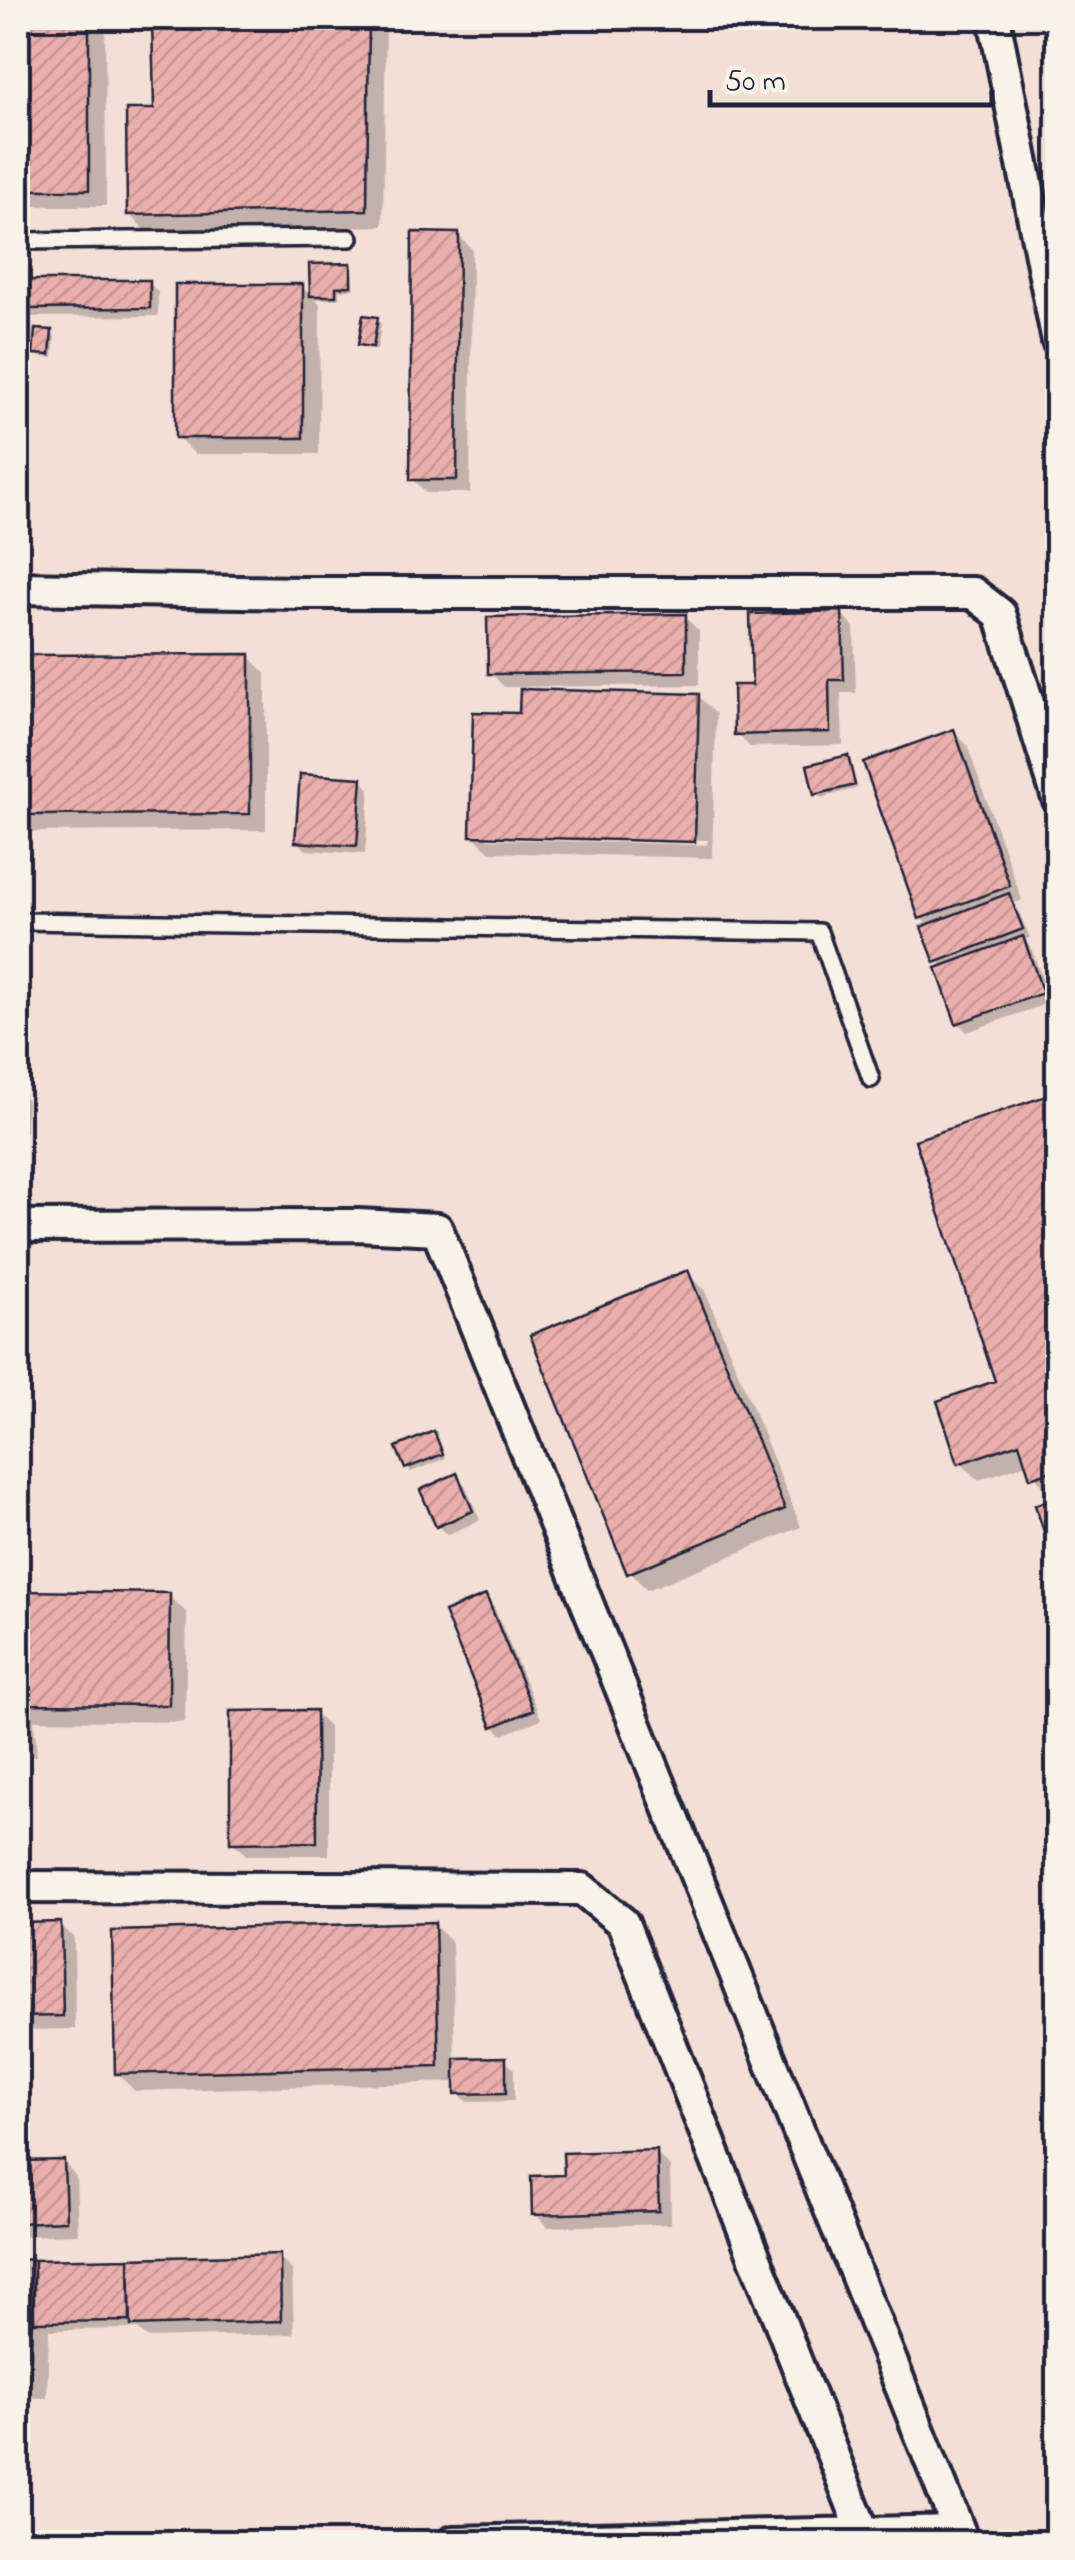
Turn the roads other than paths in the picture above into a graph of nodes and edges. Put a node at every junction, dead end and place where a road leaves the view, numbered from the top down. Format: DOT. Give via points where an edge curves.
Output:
graph roads {
  1 [pos="994,18"];
  2 [pos="350,238"];
  3 [pos="18,241"];
  4 [pos="1058,342"];
  5 [pos="18,588"];
  6 [pos="1058,798"];
  7 [pos="18,920"];
  8 [pos="871,1079"];
  9 [pos="18,1226"];
  10 [pos="18,1887"];
  11 [pos="867,2539"];
  12 [pos="453,2542"];
  1 -- 4 [label="street"];
  2 -- 3 [label="lane"];
  5 -- 6 [label="street" via="973,593 1000,614"];
  7 -- 8 [label="lane" via="819,932"];
  9 -- 11 [label="street" via="437,1229 959,2531"];
  10 -- 11 [label="street" via="582,1888 624,1923"];
  11 -- 12 [label="street"];
}
